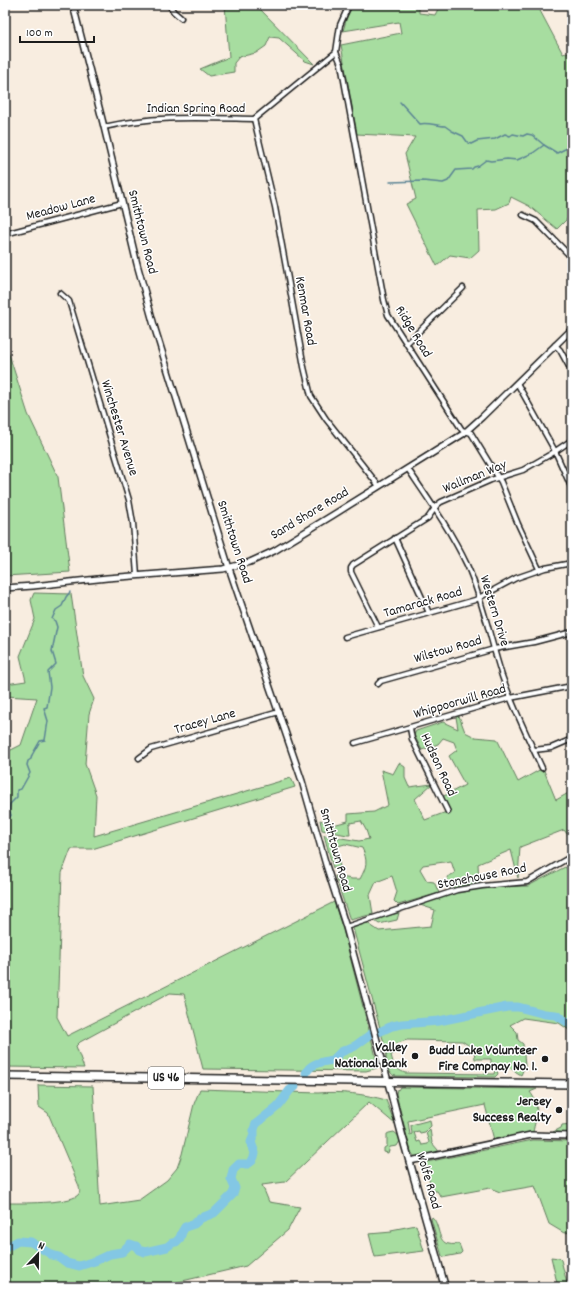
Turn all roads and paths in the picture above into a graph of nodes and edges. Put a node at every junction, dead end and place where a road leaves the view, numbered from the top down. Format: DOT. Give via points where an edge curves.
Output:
graph roads {
  1 [pos="73,5"];
  2 [pos="169,5"];
  3 [pos="349,5"];
  4 [pos="181,18"];
  5 [pos="336,52"];
  6 [pos="254,119"];
  7 [pos="104,127"];
  8 [pos="122,203"];
  9 [pos="523,215"];
  10 [pos="5,234"];
  11 [pos="572,258"];
  12 [pos="463,288"];
  13 [pos="60,292"];
  14 [pos="572,329"];
  15 [pos="407,343"];
  16 [pos="555,345"];
  17 [pos="572,372"];
  18 [pos="517,383"];
  19 [pos="466,432"];
  20 [pos="572,440"];
  21 [pos="555,451"];
  22 [pos="408,469"];
  23 [pos="498,478"];
  24 [pos="379,486"];
  25 [pos="572,489"];
  26 [pos="435,508"];
  27 [pos="395,538"];
  28 [pos="572,563"];
  29 [pos="229,568"];
  30 [pos="539,569"];
  31 [pos="137,575"];
  32 [pos="5,588"];
  33 [pos="480,598"];
  34 [pos="429,613"];
  35 [pos="378,627"];
  36 [pos="572,632"];
  37 [pos="345,637"];
  38 [pos="494,649"];
  39 [pos="378,684"];
  40 [pos="572,686"];
  41 [pos="510,698"];
  42 [pos="279,712"];
  43 [pos="410,728"];
  44 [pos="572,739"];
  45 [pos="355,743"];
  46 [pos="534,750"];
  47 [pos="139,758"];
  48 [pos="542,768"];
  49 [pos="448,812"];
  50 [pos="572,856"];
  51 [pos="346,927"];
  52 [pos="5,1076"];
  53 [pos="388,1081"];
  54 [pos="572,1084"];
  55 [pos="572,1136"];
  56 [pos="410,1162"];
  57 [pos="445,1287"];
  1 -- 7 [label="street, Smithtown Road"];
  2 -- 4 [label="street"];
  3 -- 5 [label="street" via="340,25"];
  5 -- 6 [label="street, Indian Spring Road"];
  5 -- 15 [label="street, Ridge Road" via="342,70 384,300 388,315"];
  6 -- 7 [label="street, Indian Spring Road" via="136,120"];
  6 -- 24 [label="street, Kenmar Road" via="275,207 311,396"];
  7 -- 8 [label="street, Smithtown Road"];
  8 -- 10 [label="street, Meadow Lane"];
  8 -- 29 [label="street, Smithtown Road" via="155,329"];
  9 -- 11 [label="street" via="536,221"];
  12 -- 15 [label="street"];
  13 -- 31 [label="street, Winchester Avenue" via="69,301 129,500"];
  14 -- 16 [label="street, Sand Shore Road"];
  15 -- 19 [label="street, Ridge Road" via="462,430"];
  16 -- 17 [label="street"];
  16 -- 18 [label="street, Sand Shore Road"];
  18 -- 19 [label="street, Sand Shore Road"];
  18 -- 21 [label="street"];
  19 -- 22 [label="street, Sand Shore Road"];
  19 -- 23 [label="street, Ridge Road" via="471,433"];
  20 -- 21 [label="street, Wallman Way"];
  21 -- 23 [label="street, Wallman Way" via="523,470"];
  21 -- 25 [label="street"];
  22 -- 24 [label="street, Sand Shore Road"];
  22 -- 26 [label="street, Western Drive"];
  23 -- 26 [label="street, Wallman Way" via="441,502"];
  23 -- 30 [label="street, Ridge Road"];
  24 -- 29 [label="street, Sand Shore Road" via="268,554"];
  26 -- 27 [label="street, Wallman Way" via="428,518"];
  26 -- 33 [label="street, Western Drive" via="461,554"];
  27 -- 34 [label="street"];
  27 -- 35 [label="street, Wallman Way" via="351,568"];
  28 -- 30 [label="street, Tamarack Road"];
  29 -- 31 [label="street, Sand Shore Road"];
  29 -- 42 [label="street, Smithtown Road"];
  30 -- 33 [label="street, Tamarack Road" via="516,578"];
  31 -- 32 [label="street, Sand Shore Road"];
  33 -- 34 [label="street, Tamarack Road"];
  33 -- 38 [label="street, Western Drive"];
  34 -- 35 [label="street, Tamarack Road"];
  35 -- 37 [label="street, Tamarack Road"];
  36 -- 38 [label="street, Wilstow Road"];
  38 -- 39 [label="street, Wilstow Road" via="381,681"];
  38 -- 41 [label="street, Western Drive"];
  40 -- 41 [label="street, Whippoorwill Road"];
  41 -- 43 [label="street, Whippoorwill Road"];
  41 -- 46 [label="street, Western Drive"];
  42 -- 47 [label="street, Tracey Lane" via="151,749"];
  42 -- 51 [label="street, Smithtown Road"];
  43 -- 45 [label="street, Whippoorwill Road"];
  43 -- 49 [label="street, Hudson Road" via="412,738"];
  44 -- 46 [label="street" via="550,748"];
  46 -- 48 [label="street, Western Drive"];
  50 -- 51 [label="street, Stonehouse Road" via="527,882 457,890"];
  51 -- 53 [label="street, Smithtown Road"];
  52 -- 53 [label="main road, US 46"];
  53 -- 54 [label="main road, US 46"];
  53 -- 56 [label="main road, Wolfe Road"];
  55 -- 56 [label="street" via="531,1136"];
  56 -- 57 [label="main road, Wolfe Road"];
}
